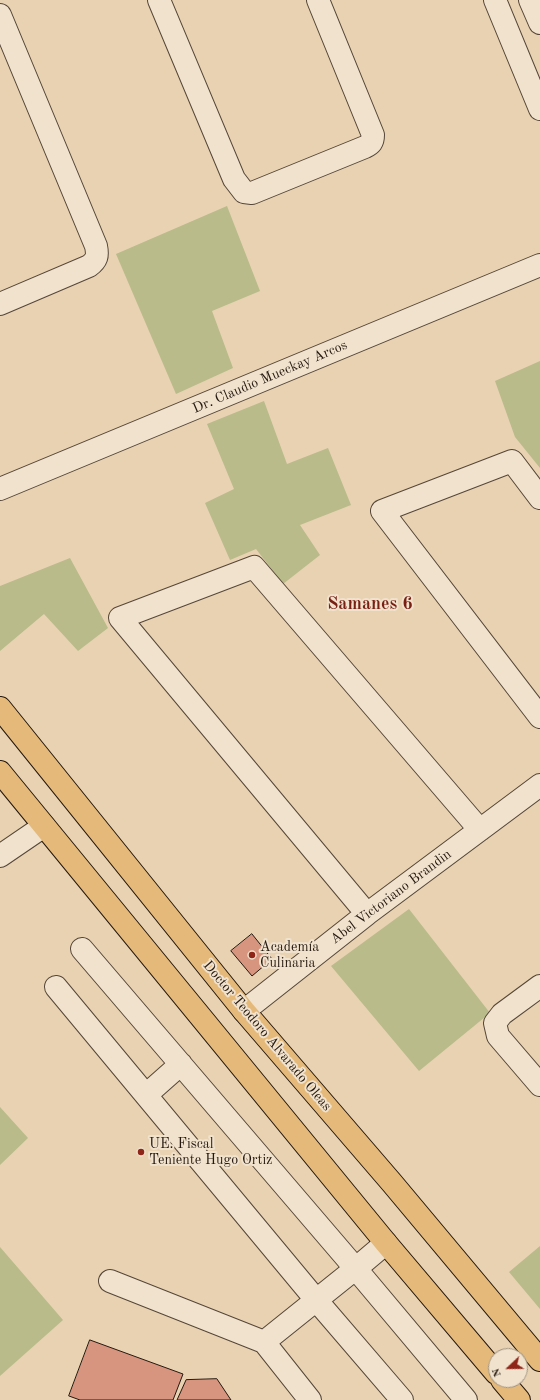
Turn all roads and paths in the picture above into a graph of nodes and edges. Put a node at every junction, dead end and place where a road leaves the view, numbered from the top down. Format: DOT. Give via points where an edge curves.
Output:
graph roads {
  1 [pos="159,0"];
  2 [pos="318,0"];
  3 [pos="495,0"];
  4 [pos="530,0"];
  5 [pos="0,15"];
  6 [pos="540,23"];
  7 [pos="540,110"];
  8 [pos="540,265"];
  9 [pos="0,304"];
  10 [pos="0,489"];
  11 [pos="540,498"];
  12 [pos="0,708"];
  13 [pos="540,717"];
  14 [pos="0,772"];
  15 [pos="540,785"];
  16 [pos="44,826"];
  17 [pos="480,830"];
  18 [pos="0,856"];
  19 [pos="367,914"];
  20 [pos="82,949"];
  21 [pos="540,986"];
  22 [pos="56,987"];
  23 [pos="244,1011"];
  24 [pos="181,1064"];
  25 [pos="540,1085"];
  26 [pos="146,1095"];
  27 [pos="386,1242"];
  28 [pos="356,1269"];
  29 [pos="110,1281"];
  30 [pos="317,1301"];
  31 [pos="264,1342"];
  32 [pos="540,1360"];
  33 [pos="488,1363"];
  34 [pos="509,1388"];
  35 [pos="310,1400"];
  36 [pos="402,1400"];
  37 [pos="466,1400"];
  38 [pos="519,1400"];
  1 -- 2 [label="street" via="234,179 244,192 252,192 365,147 371,144 373,139"];
  3 -- 7 [label="street"];
  4 -- 6 [label="street"];
  5 -- 9 [label="street" via="98,255 95,262 89,266"];
  8 -- 10 [label="street, Dr. Claudio Mueckay Arcos"];
  11 -- 13 [label="street" via="512,461 382,511"];
  12 -- 23 [label="main road, Doctor Teodoro Alvarado Oleas"];
  14 -- 16 [label="main road"];
  15 -- 17 [label="street, Abel Victoriano Brandin"];
  16 -- 18 [label="street"];
  16 -- 27 [label="main road"];
  17 -- 19 [label="street, Abel Victoriano Brandin"];
  17 -- 19 [label="street" via="254,567 120,618"];
  19 -- 23 [label="street, Abel Victoriano Brandin"];
  20 -- 24 [label="street"];
  21 -- 25 [label="street" via="502,1014 495,1023 498,1036"];
  22 -- 26 [label="street"];
  23 -- 32 [label="main road, Doctor Teodoro Alvarado Oleas"];
  24 -- 26 [label="street"];
  24 -- 28 [label="street"];
  26 -- 30 [label="street"];
  27 -- 28 [label="street"];
  27 -- 33 [label="main road"];
  28 -- 30 [label="street"];
  28 -- 37 [label="street"];
  29 -- 31 [label="street"];
  30 -- 31 [label="street"];
  30 -- 36 [label="street"];
  31 -- 35 [label="street"];
  34 -- 38 [label="main road"];
}
